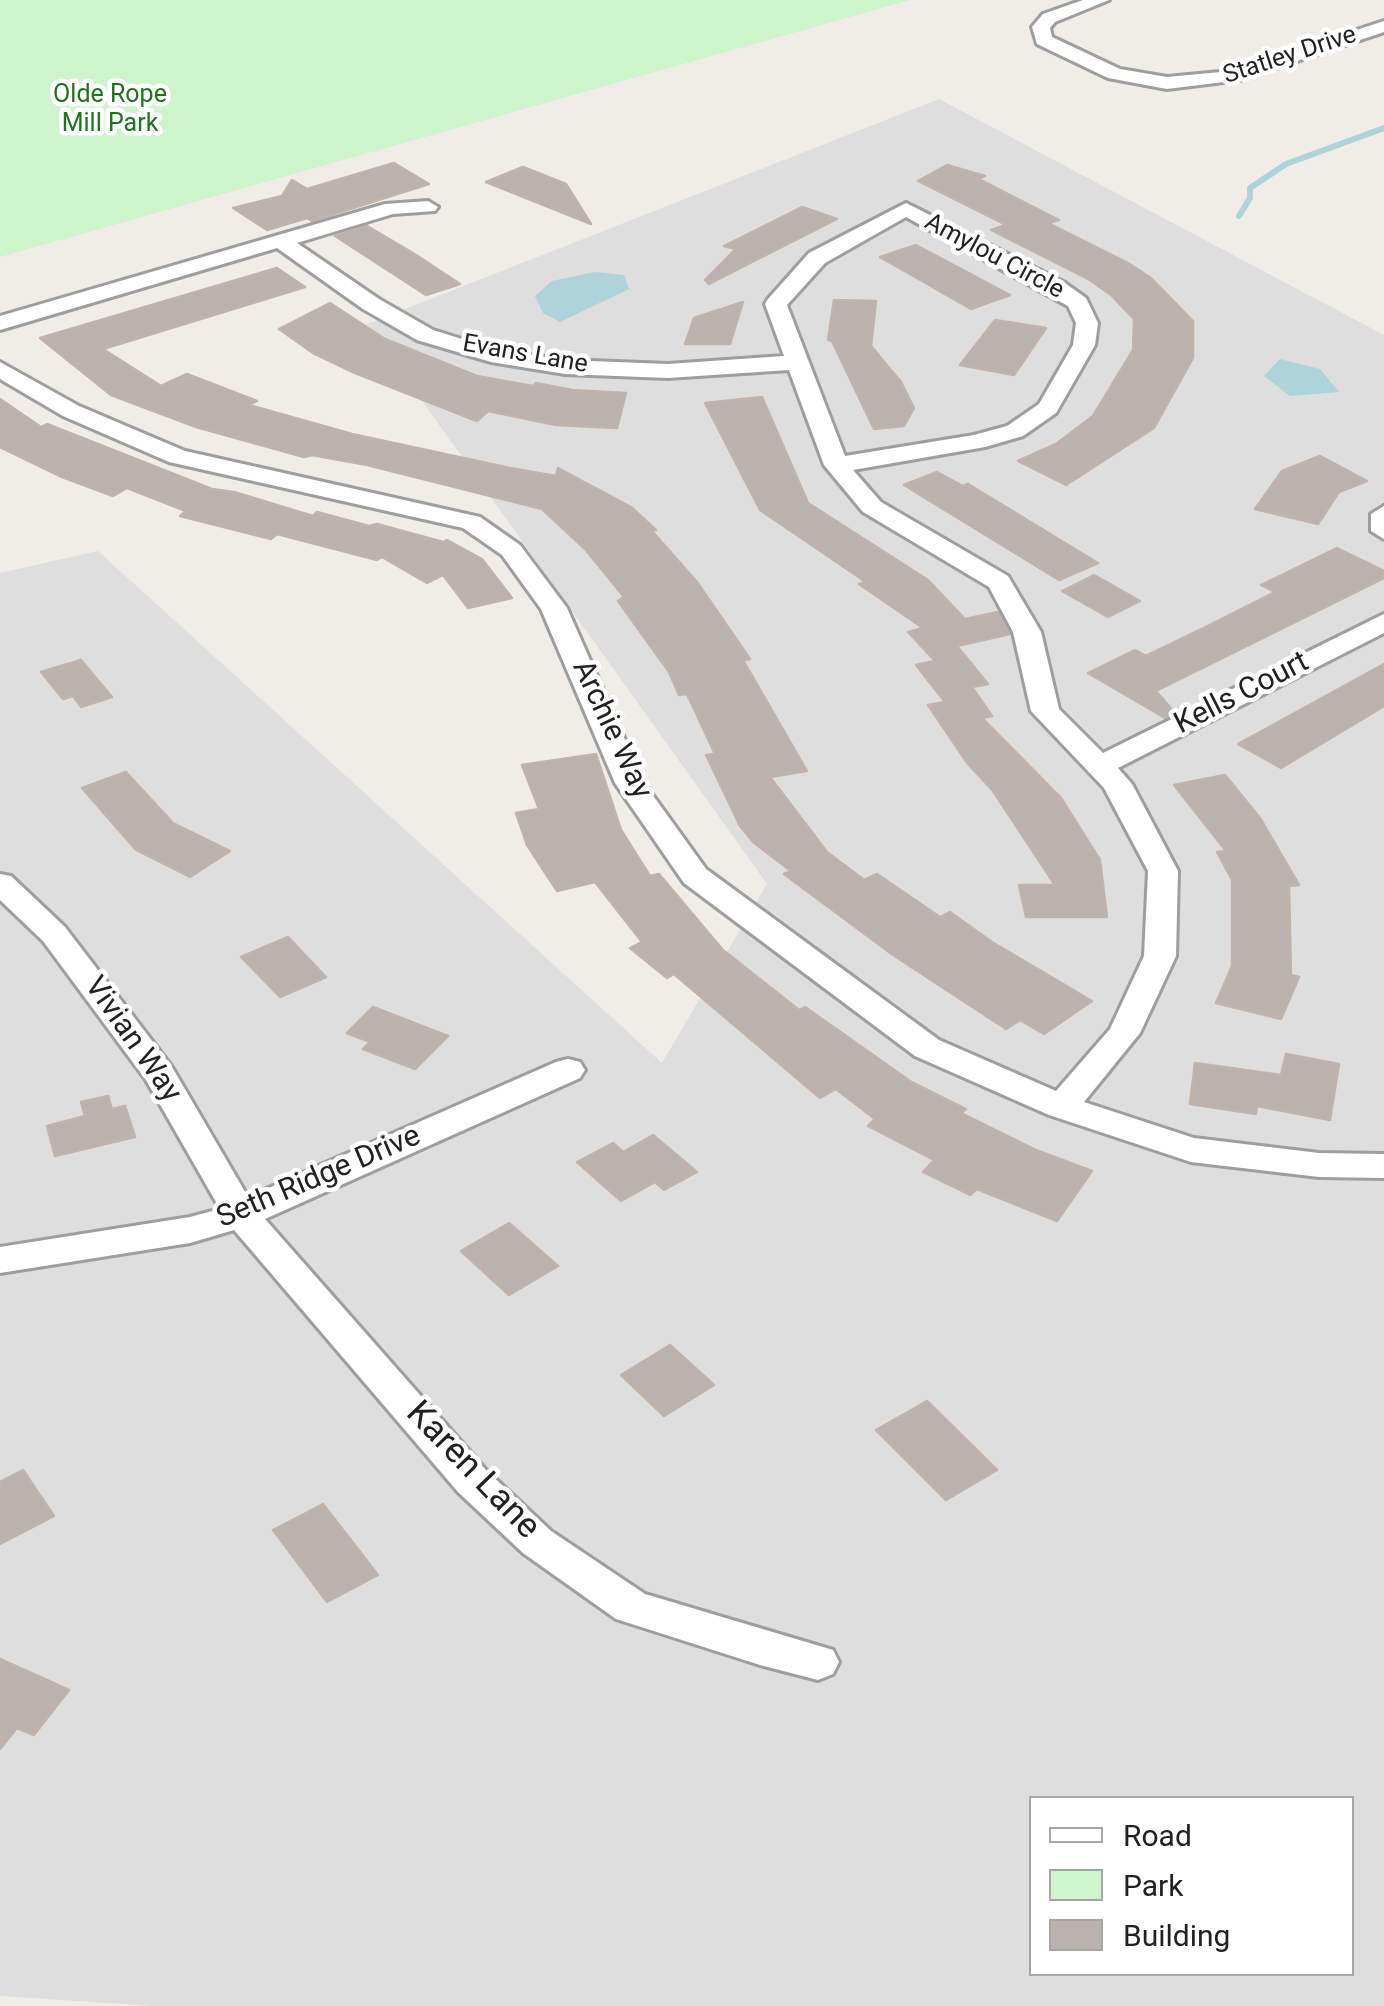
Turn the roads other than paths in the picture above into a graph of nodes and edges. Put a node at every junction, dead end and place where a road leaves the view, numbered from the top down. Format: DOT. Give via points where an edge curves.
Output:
graph roads {
  1 [pos="1100,0"];
  2 [pos="1384,26"];
  3 [pos="428,207"];
  4 [pos="281,241"];
  5 [pos="0,322"];
  6 [pos="798,362"];
  7 [pos="0,369"];
  8 [pos="836,465"];
  9 [pos="1384,514"];
  10 [pos="1384,531"];
  11 [pos="1384,622"];
  12 [pos="1100,766"];
  13 [pos="0,883"];
  14 [pos="568,1070"];
  15 [pos="1062,1107"];
  16 [pos="1384,1166"];
  17 [pos="241,1215"];
  18 [pos="0,1260"];
  19 [pos="818,1662"];
  1 -- 2 [label="street, Statley Drive" via="1049,18 1041,28 1043,40 1115,74 1167,83 1233,76"];
  3 -- 4 [label="street" via="392,208"];
  4 -- 5 [label="street"];
  4 -- 6 [label="street, Evans Lane" via="425,335 492,355 564,367 668,371"];
  6 -- 8 [label="street, Amylou Circle"];
  6 -- 8 [label="street, Amylou Circle" via="776,304 816,258 906,209 1057,288 1078,303 1087,322 1084,345 1048,408 1014,431"];
  7 -- 15 [label="street, Archie Way" via="71,411 178,456 471,522 511,550 554,608 630,784 694,876 927,1048"];
  8 -- 12 [label="street, Amylou Circle" via="872,507 999,582 1027,632 1044,711"];
  9 -- 10 [label="street"];
  11 -- 12 [label="street, Kells Court"];
  12 -- 15 [label="street, Amylou Circle" via="1117,784 1163,871 1160,956 1124,1033"];
  13 -- 17 [label="street, Vivian Way" via="54,934 160,1075"];
  14 -- 17 [label="street, Seth Ridge Drive"];
  15 -- 16 [label="street, Archie Way" via="1191,1150"];
  17 -- 18 [label="street, Seth Ridge Drive" via="190,1230"];
  17 -- 19 [label="street, Karen Lane" via="472,1481 537,1542 630,1607"];
}
